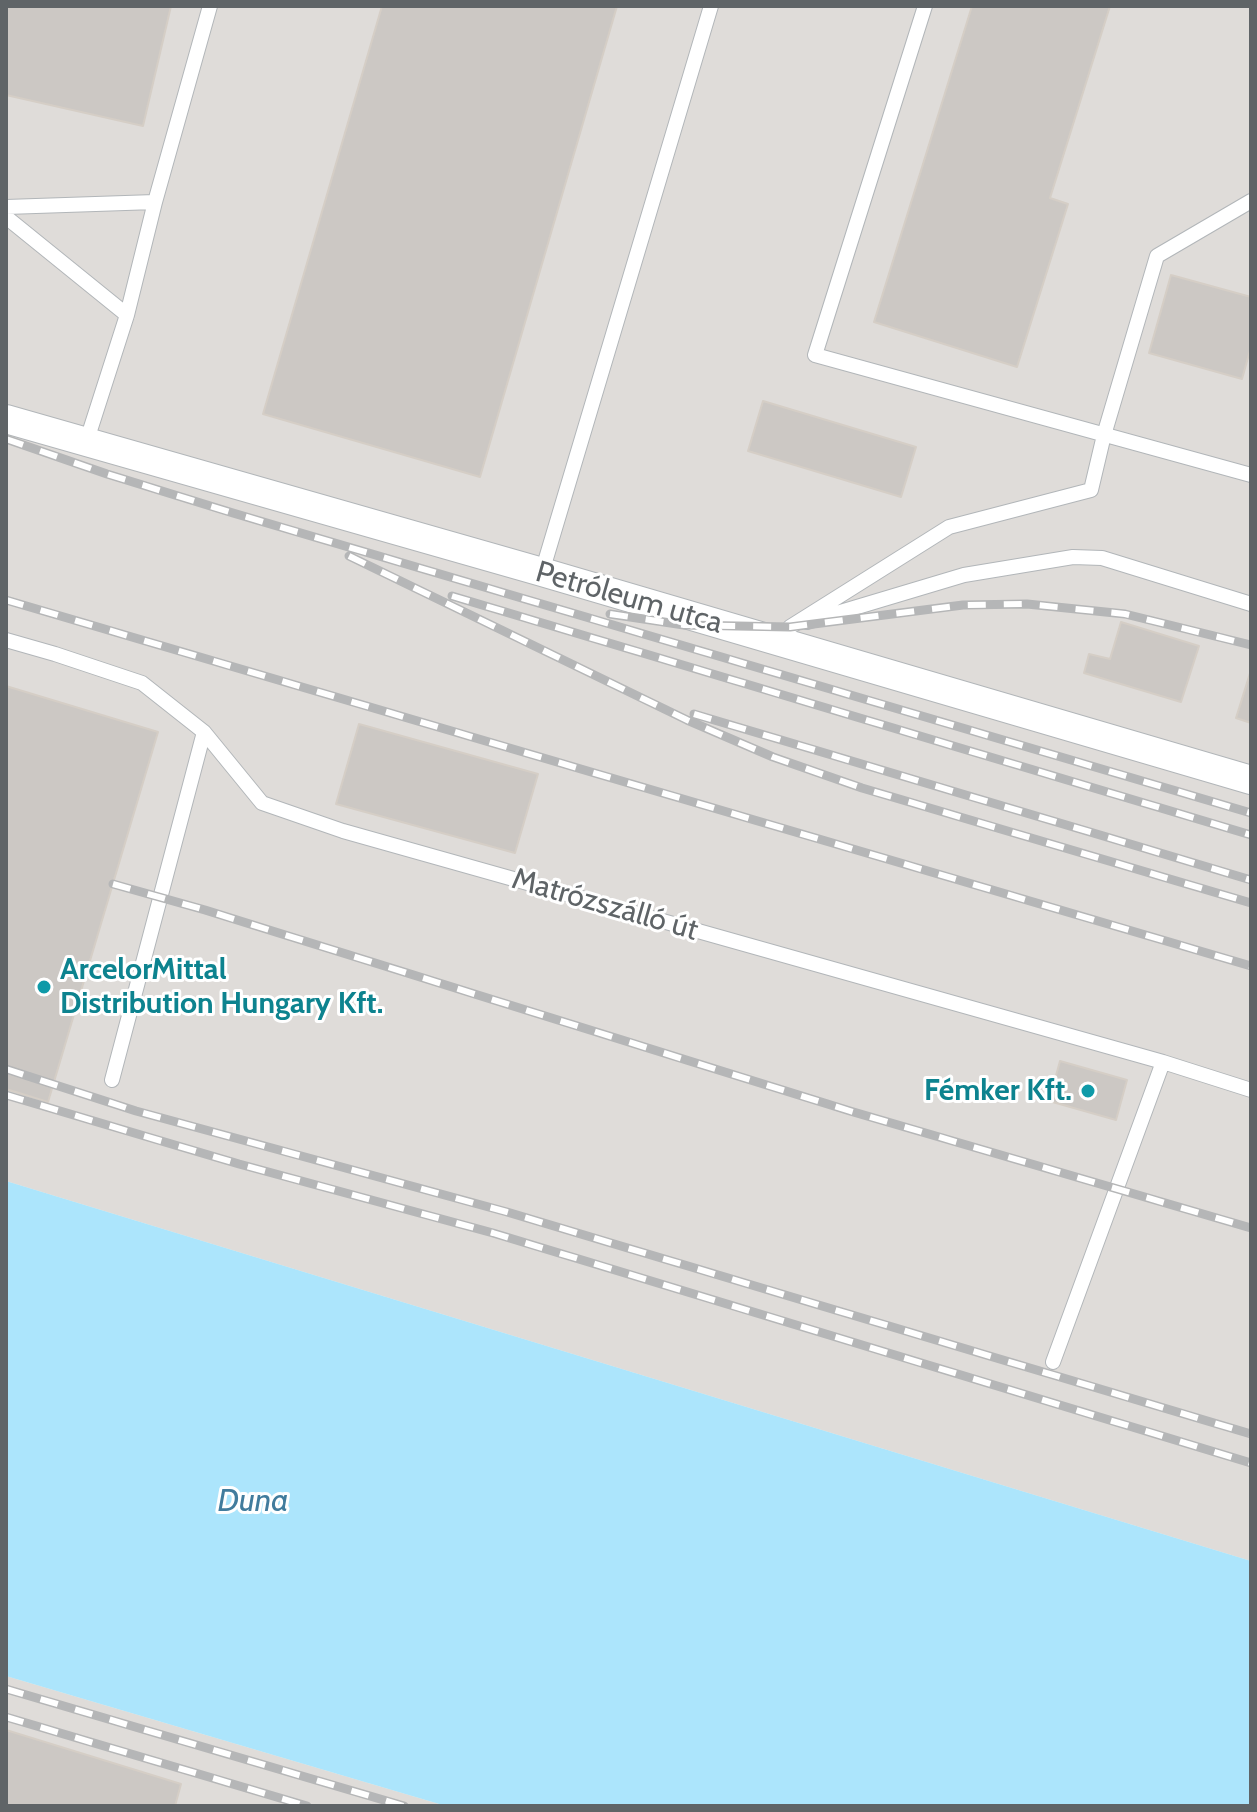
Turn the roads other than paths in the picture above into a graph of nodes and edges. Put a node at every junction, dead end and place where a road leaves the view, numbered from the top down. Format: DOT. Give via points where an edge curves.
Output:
graph roads {
  1 [pos="210,6"];
  2 [pos="711,6"];
  3 [pos="925,6"];
  4 [pos="1251,201"];
  5 [pos="155,202"];
  6 [pos="6,207"];
  7 [pos="6,217"];
  8 [pos="127,315"];
  9 [pos="6,419"];
  10 [pos="1104,435"];
  11 [pos="86,443"];
  12 [pos="1251,475"];
  13 [pos="542,572"];
  14 [pos="1251,604"];
  15 [pos="777,632"];
  16 [pos="6,640"];
  17 [pos="204,732"];
  18 [pos="1251,780"];
  19 [pos="1163,1062"];
  20 [pos="112,1080"];
  21 [pos="1251,1090"];
  22 [pos="1053,1362"];
  1 -- 5 [label="lane"];
  2 -- 13 [label="lane"];
  3 -- 10 [label="lane" via="815,355"];
  4 -- 10 [label="lane" via="1157,256"];
  5 -- 6 [label="lane"];
  5 -- 8 [label="lane"];
  7 -- 8 [label="lane"];
  8 -- 11 [label="lane"];
  9 -- 11 [label="street, Petróleum utca"];
  10 -- 12 [label="lane"];
  10 -- 15 [label="lane" via="1091,490 949,527"];
  11 -- 13 [label="street, Petróleum utca"];
  13 -- 15 [label="street, Petróleum utca"];
  14 -- 15 [label="lane" via="1102,558 1073,557 964,575"];
  15 -- 18 [label="street, Petróleum utca"];
  16 -- 17 [label="lane, Matrózszálló út" via="142,683"];
  17 -- 19 [label="lane, Matrózszálló út" via="262,803 358,835"];
  17 -- 20 [label="lane"];
  19 -- 21 [label="lane, Matrózszálló út"];
  19 -- 22 [label="lane"];
}
